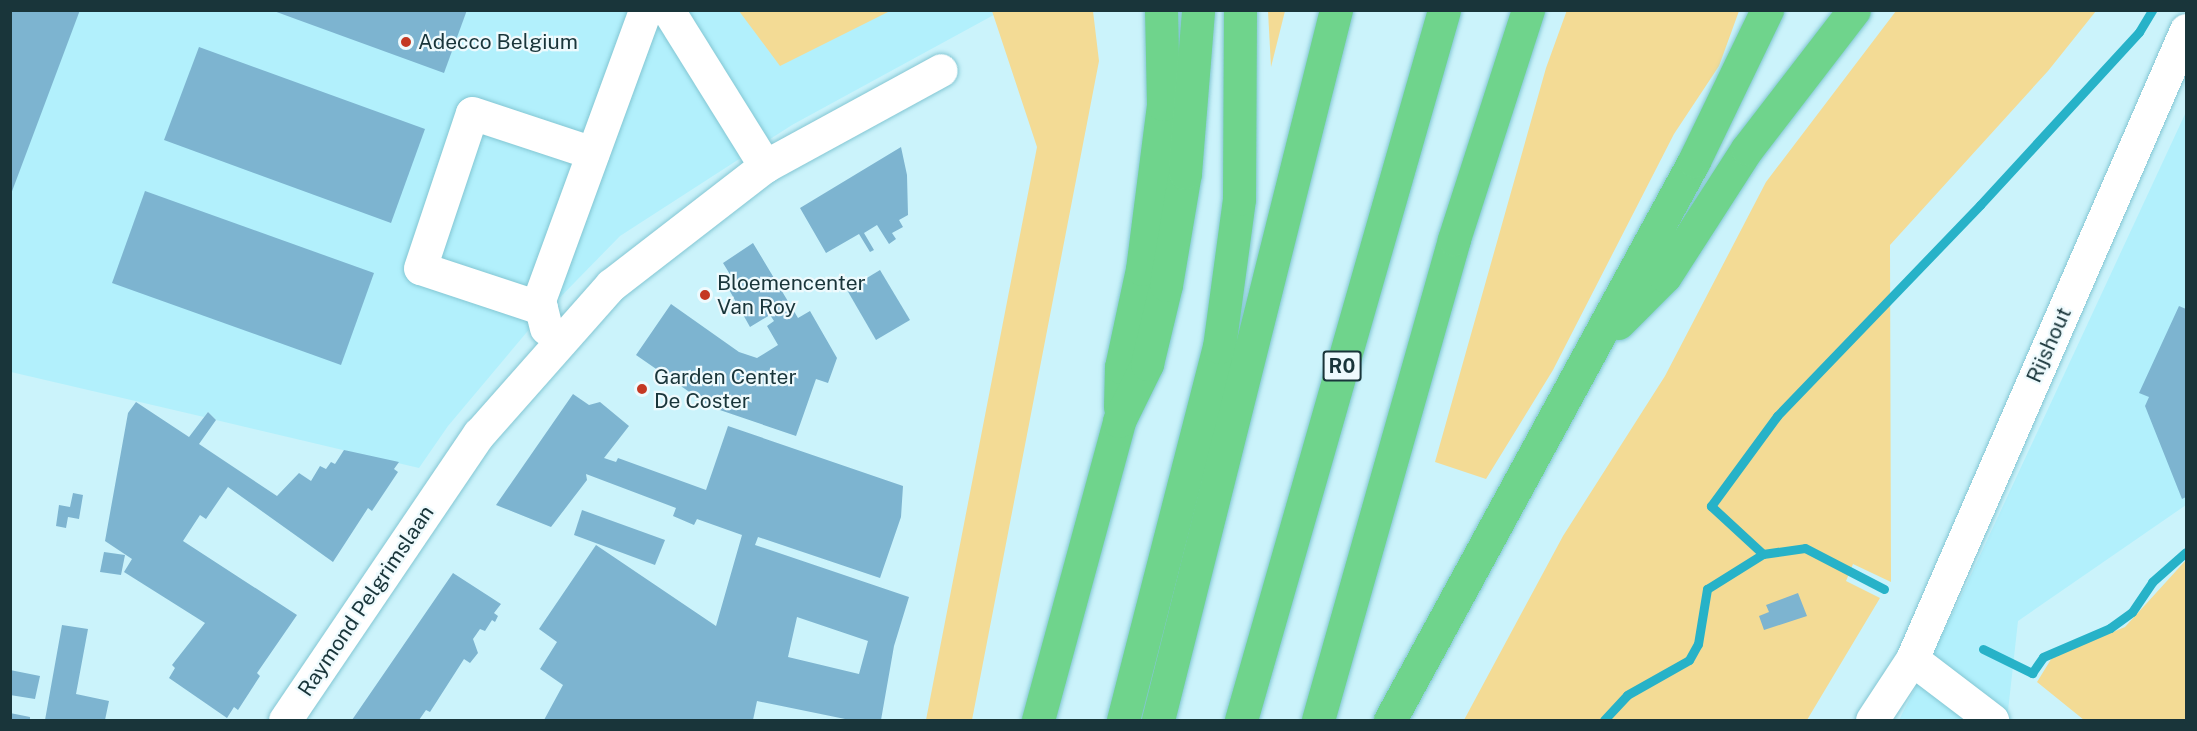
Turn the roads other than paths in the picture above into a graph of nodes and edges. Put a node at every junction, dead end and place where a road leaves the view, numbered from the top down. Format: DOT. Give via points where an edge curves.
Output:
graph roads {
  1 [pos="645,10"];
  2 [pos="668,10"];
  3 [pos="1161,10"];
  4 [pos="1198,10"];
  5 [pos="1240,10"];
  6 [pos="1336,10"];
  7 [pos="1444,10"];
  8 [pos="1528,10"];
  9 [pos="1767,10"];
  10 [pos="1854,10"];
  11 [pos="2187,30"];
  12 [pos="941,69"];
  13 [pos="593,153"];
  14 [pos="765,166"];
  15 [pos="541,308"];
  16 [pos="554,347"];
  17 [pos="1593,347"];
  18 [pos="1119,421"];
  19 [pos="1912,659"];
  20 [pos="285,720"];
  21 [pos="1038,720"];
  22 [pos="1123,720"];
  23 [pos="1158,720"];
  24 [pos="1241,720"];
  25 [pos="1318,720"];
  26 [pos="1390,720"];
  27 [pos="1872,720"];
  28 [pos="1992,720"];
  1 -- 13 [label="street"];
  2 -- 14 [label="street"];
  3 -- 18 [label="highway" via="1163,104 1142,269 1121,367"];
  4 -- 18 [label="highway" via="1185,173 1166,285 1148,364"];
  5 -- 22 [label="highway" via="1239,199 1219,347"];
  6 -- 23 [label="highway"];
  7 -- 24 [label="highway, R0"];
  8 -- 25 [label="highway" via="1454,239"];
  9 -- 17 [label="highway" via="1694,160"];
  10 -- 17 [label="highway" via="1747,149 1665,276"];
  11 -- 19 [label="street, Rijshout"];
  12 -- 14 [label="street, Raymond Pelgrimslaan"];
  13 -- 15 [label="street" via="539,300"];
  13 -- 15 [label="street" via="472,112 423,257 420,268"];
  14 -- 16 [label="street, Raymond Pelgrimslaan" via="612,285"];
  15 -- 16 [label="street"];
  16 -- 20 [label="street, Raymond Pelgrimslaan" via="479,434"];
  17 -- 26 [label="highway"];
  18 -- 21 [label="highway"];
  19 -- 27 [label="street, Rijshout"];
  19 -- 28 [label="street"];
}
